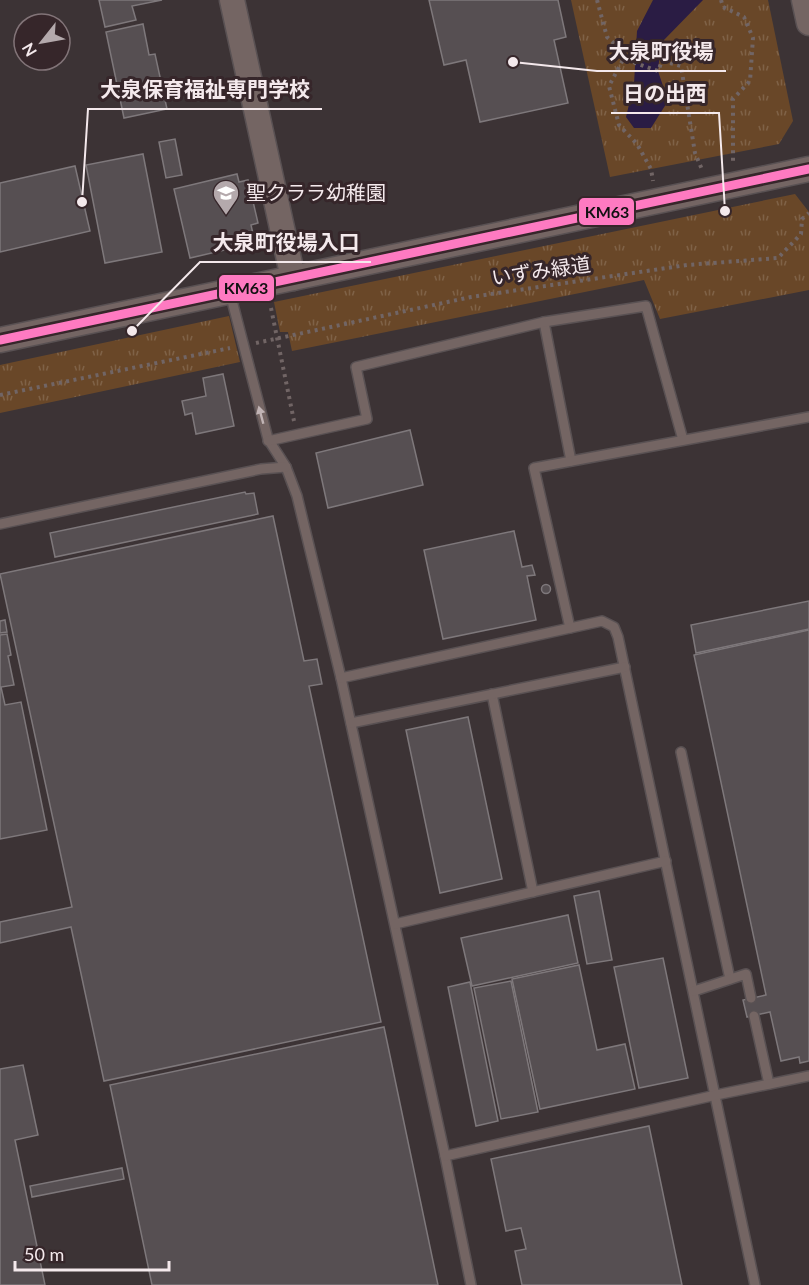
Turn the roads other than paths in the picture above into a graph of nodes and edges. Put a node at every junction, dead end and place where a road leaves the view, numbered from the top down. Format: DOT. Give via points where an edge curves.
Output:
graph roads {
  1 [pos="232,0"];
  2 [pos="804,0"];
  3 [pos="809,22"];
  4 [pos="809,169"];
  5 [pos="294,278"];
  6 [pos="230,292"];
  7 [pos="544,322"];
  8 [pos="0,340"];
  9 [pos="809,417"];
  10 [pos="683,440"];
  11 [pos="268,441"];
  12 [pos="571,461"];
  13 [pos="286,467"];
  14 [pos="0,524"];
  15 [pos="570,628"];
  16 [pos="625,668"];
  17 [pos="341,678"];
  18 [pos="492,694"];
  19 [pos="351,723"];
  20 [pos="681,752"];
  21 [pos="666,861"];
  22 [pos="532,892"];
  23 [pos="395,924"];
  24 [pos="730,979"];
  25 [pos="694,991"];
  26 [pos="751,998"];
  27 [pos="754,1016"];
  28 [pos="809,1076"];
  29 [pos="769,1084"];
  30 [pos="717,1095"];
  31 [pos="445,1156"];
  32 [pos="471,1285"];
  33 [pos="755,1285"];
  1 -- 5 [label="street"];
  2 -- 3 [label="street"];
  4 -- 5 [label="street"];
  5 -- 6 [label="street"];
  6 -- 8 [label="street"];
  11 -- 6 [label="lane, one-way"];
  7 -- 10 [label="lane" via="646,306"];
  7 -- 11 [label="lane" via="356,367 368,419"];
  7 -- 12 [label="lane"];
  9 -- 10 [label="lane"];
  10 -- 12 [label="lane"];
  11 -- 13 [label="lane"];
  12 -- 15 [label="lane" via="534,468"];
  13 -- 14 [label="lane"];
  13 -- 17 [label="lane" via="297,496"];
  15 -- 16 [label="lane" via="602,621 614,627"];
  15 -- 17 [label="lane"];
  16 -- 18 [label="lane"];
  16 -- 21 [label="lane"];
  17 -- 19 [label="lane"];
  18 -- 19 [label="lane"];
  18 -- 22 [label="lane"];
  19 -- 23 [label="lane"];
  20 -- 24 [label="lane"];
  21 -- 22 [label="lane"];
  21 -- 25 [label="lane"];
  22 -- 23 [label="lane"];
  23 -- 31 [label="lane"];
  24 -- 25 [label="lane"];
  24 -- 26 [label="lane" via="746,974"];
  25 -- 30 [label="lane"];
  27 -- 29 [label="lane"];
  28 -- 29 [label="lane"];
  29 -- 30 [label="lane"];
  30 -- 31 [label="lane"];
  30 -- 33 [label="lane"];
  31 -- 32 [label="lane"];
}
